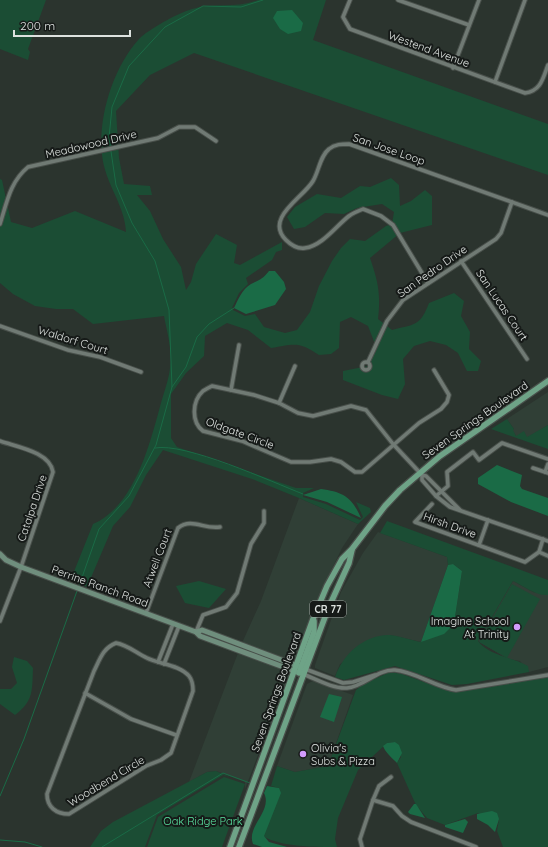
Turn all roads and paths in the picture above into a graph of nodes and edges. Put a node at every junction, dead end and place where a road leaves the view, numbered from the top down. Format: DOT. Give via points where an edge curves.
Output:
graph roads {
  1 [pos="350,0"];
  2 [pos="398,0"];
  3 [pos="479,0"];
  4 [pos="525,0"];
  5 [pos="469,26"];
  6 [pos="548,65"];
  7 [pos="453,68"];
  8 [pos="495,82"];
  9 [pos="216,141"];
  10 [pos="512,202"];
  11 [pos="548,215"];
  12 [pos="0,224"];
  13 [pos="461,261"];
  14 [pos="428,283"];
  15 [pos="0,326"];
  16 [pos="239,345"];
  17 [pos="527,359"];
  18 [pos="368,362"];
  19 [pos="295,366"];
  20 [pos="434,370"];
  21 [pos="141,372"];
  22 [pos="548,381"];
  23 [pos="231,390"];
  24 [pos="279,403"];
  25 [pos="0,441"];
  26 [pos="393,444"];
  27 [pos="548,459"];
  28 [pos="548,464"];
  29 [pos="533,468"];
  30 [pos="547,473"];
  31 [pos="421,474"];
  32 [pos="441,492"];
  33 [pos="436,496"];
  34 [pos="432,504"];
  35 [pos="460,510"];
  36 [pos="264,511"];
  37 [pos="488,520"];
  38 [pos="220,526"];
  39 [pos="543,539"];
  40 [pos="548,541"];
  41 [pos="479,545"];
  42 [pos="352,550"];
  43 [pos="539,552"];
  44 [pos="0,554"];
  45 [pos="548,556"];
  46 [pos="21,567"];
  47 [pos="146,613"];
  48 [pos="0,621"];
  49 [pos="173,624"];
  50 [pos="179,626"];
  51 [pos="196,632"];
  52 [pos="158,662"];
  53 [pos="164,664"];
  54 [pos="300,670"];
  55 [pos="548,675"];
  56 [pos="85,693"];
  57 [pos="176,735"];
  58 [pos="261,761"];
  59 [pos="390,777"];
  60 [pos="263,780"];
  61 [pos="373,800"];
  62 [pos="230,847"];
  63 [pos="239,847"];
  64 [pos="362,847"];
  65 [pos="476,847"];
  1 -- 7 [label="street, Westend Avenue" via="343,17 350,30"];
  2 -- 5 [label="street"];
  3 -- 5 [label="street"];
  4 -- 8 [label="street"];
  5 -- 7 [label="street"];
  6 -- 8 [label="street, Westend Avenue" via="541,85 534,92 526,93"];
  7 -- 8 [label="street, Westend Avenue"];
  9 -- 12 [label="street, Meadowood Drive" via="195,127 179,127 158,138 28,167 12,186"];
  10 -- 11 [label="street, San Jose Loop"];
  10 -- 13 [label="street, San Pedro Drive" via="501,233"];
  10 -- 14 [label="street, San Jose Loop" via="349,144 333,146 327,150 312,183 281,217 281,232 285,239 297,247 312,246 350,215 363,209 381,216 393,225"];
  13 -- 14 [label="street, San Pedro Drive"];
  13 -- 17 [label="street, San Lucas Court"];
  14 -- 18 [label="street, San Pedro Drive" via="403,300 387,321"];
  15 -- 21 [label="street, Waldorf Court"];
  16 -- 23 [label="street"];
  19 -- 24 [label="street"];
  20 -- 26 [label="street" via="449,395 447,402"];
  22 -- 31 [label="main road, Seven Springs Boulevard / CR 77" via="448,450"];
  23 -- 24 [label="street, Oldgate Circle"];
  23 -- 26 [label="street, Oldgate Circle" via="212,386 204,391 199,397 194,416 199,428 242,441 291,462 331,459 341,462 355,472 367,470"];
  24 -- 26 [label="street, Oldgate Circle" via="298,413 313,416 351,406 360,407 371,414"];
  25 -- 46 [label="street, Catalpa Drive" via="47,459 52,466 53,472"];
  26 -- 31 [label="street, Oldgate Circle"];
  27 -- 32 [label="street" via="502,443 479,460 474,452 447,472 448,486"];
  28 -- 30 [label="street"];
  29 -- 30 [label="street"];
  31 -- 32 [label="street"];
  31 -- 33 [label="street" via="422,480"];
  31 -- 42 [label="main road, Seven Springs Boulevard / CR 77" via="385,506"];
  32 -- 33 [label="street"];
  32 -- 35 [label="street"];
  33 -- 35 [label="street" via="444,504"];
  34 -- 41 [label="street, Hirsh Drive" via="415,522"];
  35 -- 37 [label="street"];
  36 -- 51 [label="street" via="264,523 251,544 237,593 226,607 203,615"];
  37 -- 39 [label="street"];
  37 -- 41 [label="street, Hirsh Drive"];
  38 -- 47 [label="street, Atwell Court" via="212,528 187,523 178,528"];
  39 -- 40 [label="street"];
  39 -- 43 [label="street"];
  41 -- 43 [label="street, Hirsh Drive" via="525,562"];
  42 -- 54 [label="main road, Seven Springs Boulevard / CR 77" via="349,562"];
  42 -- 54 [label="main road, Seven Springs Boulevard / CR 77" via="336,569 313,619 314,632"];
  43 -- 45 [label="street"];
  44 -- 46 [label="street, Perrine Ranch Road"];
  46 -- 47 [label="street, Perrine Ranch Road"];
  46 -- 48 [label="street"];
  47 -- 49 [label="street, Perrine Ranch Road"];
  49 -- 50 [label="street, Perrine Ranch Road"];
  49 -- 52 [label="street"];
  50 -- 51 [label="street, Perrine Ranch Road"];
  50 -- 53 [label="street"];
  51 -- 54 [label="street, Perrine Ranch Road" via="200,636"];
  52 -- 53 [label="street, Woodbend Circle"];
  52 -- 56 [label="street, Woodbend Circle" via="116,643 102,653"];
  53 -- 57 [label="street, Woodbend Circle" via="189,676 194,684"];
  54 -- 55 [label="street, Perrine Ranch Road" via="336,686 347,688 390,670 398,670 456,690"];
  54 -- 58 [label="main road, Seven Springs Boulevard / CR 77"];
  54 -- 60 [label="main road, Seven Springs Boulevard / CR 77"];
  56 -- 57 [label="street" via="131,719"];
  56 -- 57 [label="street, Woodbend Circle" via="47,794 47,802 60,814 69,814 146,766 161,760 170,753"];
  58 -- 60 [label="main road" via="264,768"];
  58 -- 62 [label="main road, Seven Springs Boulevard / CR 77"];
  59 -- 61 [label="street" via="379,786"];
  60 -- 63 [label="main road, Seven Springs Boulevard / CR 77"];
  61 -- 64 [label="street" via="360,839"];
  61 -- 65 [label="street" via="393,806 411,822"];
}
